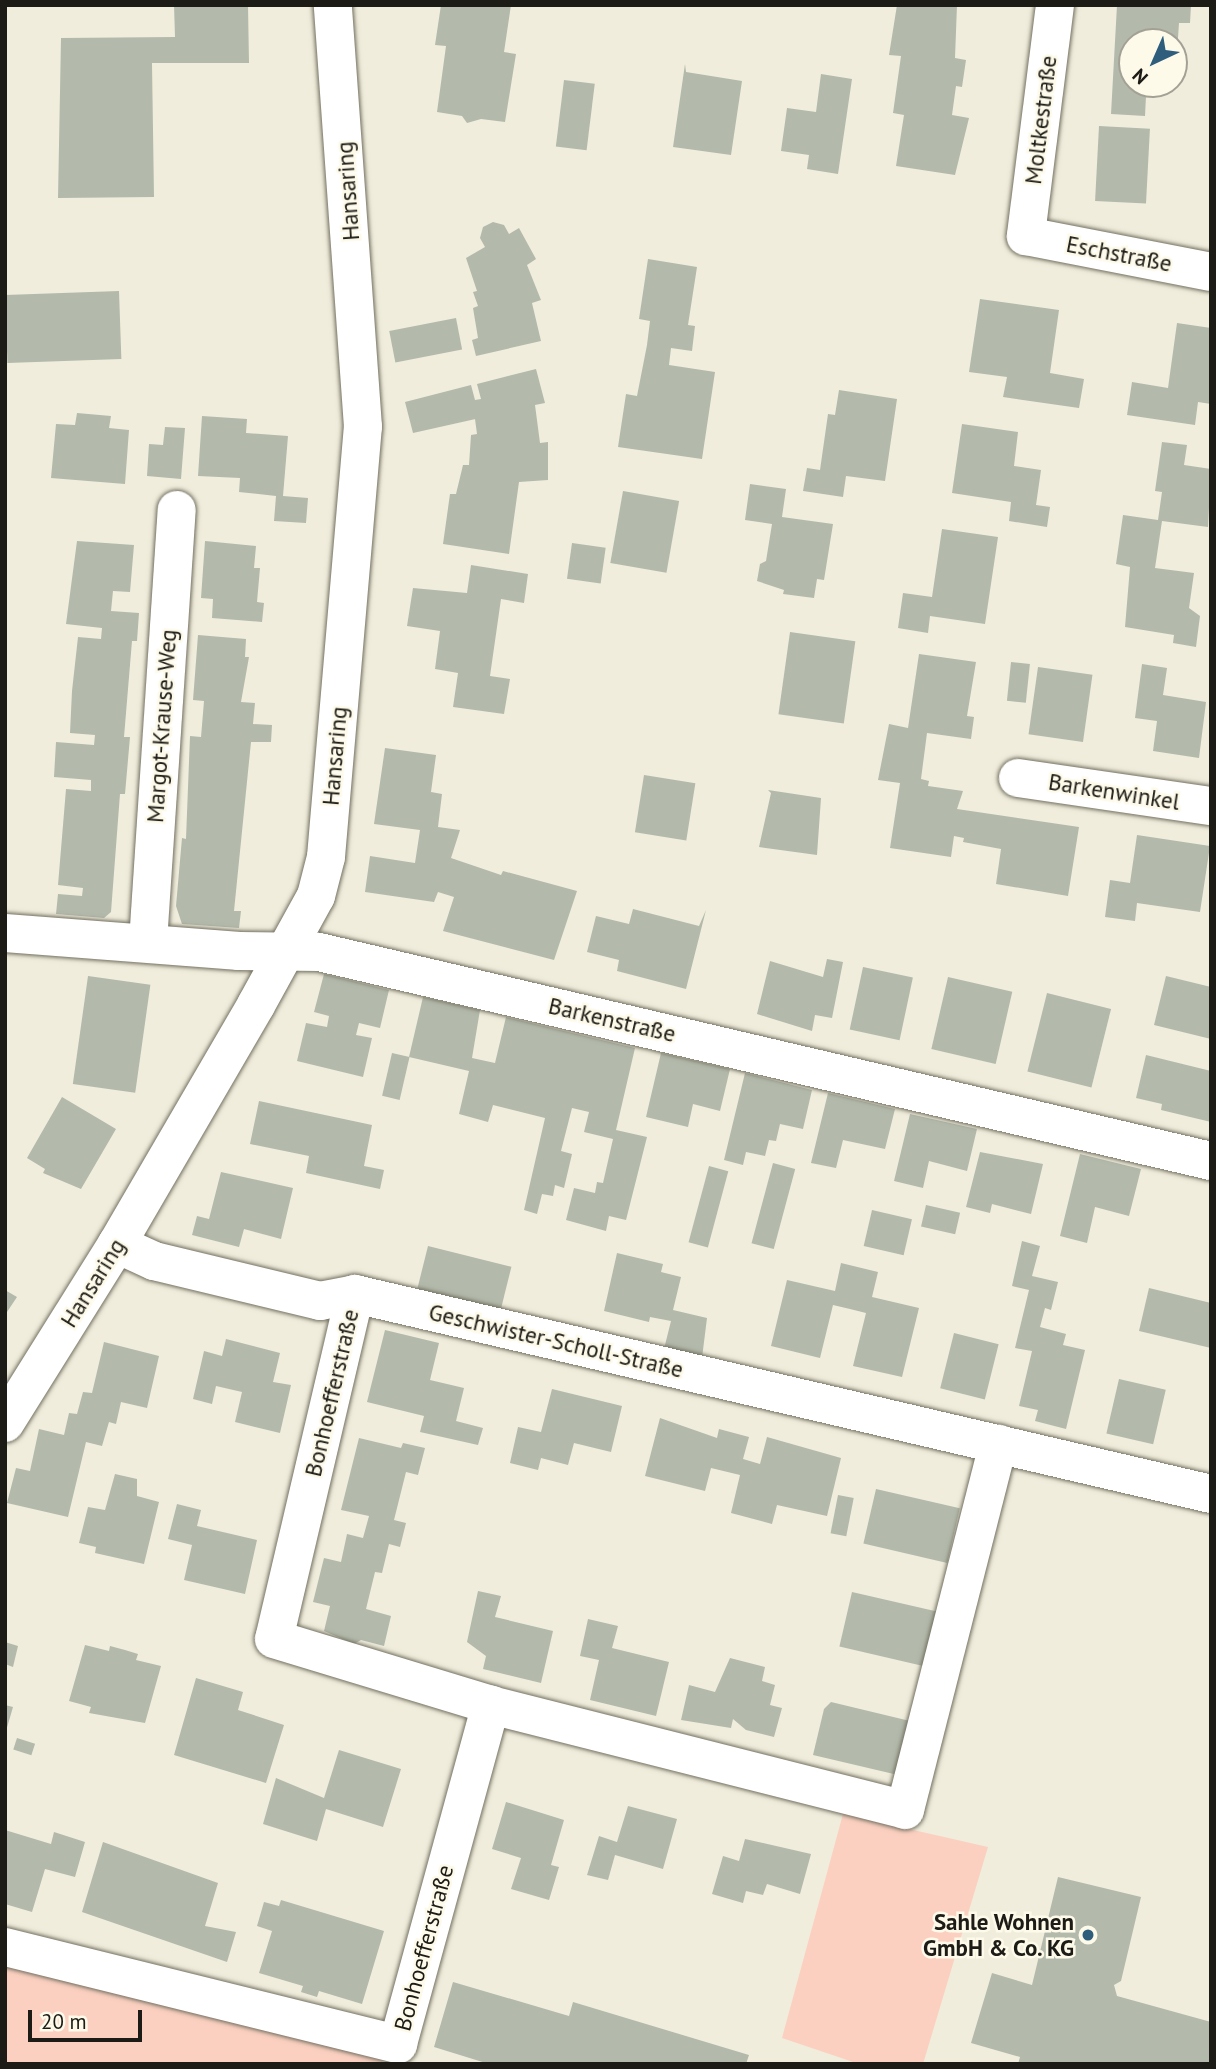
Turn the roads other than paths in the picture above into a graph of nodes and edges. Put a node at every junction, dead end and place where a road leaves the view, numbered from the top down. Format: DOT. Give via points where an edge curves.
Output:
graph roads {
  1 [pos="333,5"];
  2 [pos="1055,5"];
  3 [pos="1026,236"];
  4 [pos="1211,272"];
  5 [pos="177,510"];
  6 [pos="1018,778"];
  7 [pos="1211,806"];
  8 [pos="5,933"];
  9 [pos="148,942"];
  10 [pos="286,951"];
  11 [pos="1211,1161"];
  12 [pos="117,1244"];
  13 [pos="355,1294"];
  14 [pos="5,1423"];
  15 [pos="998,1444"];
  16 [pos="1211,1494"];
  17 [pos="491,1705"];
  18 [pos="5,1947"];
  1 -- 10 [label="street, Hansaring" via="363,427 326,857 316,895"];
  2 -- 3 [label="street, Moltkestraße"];
  3 -- 4 [label="street, Eschstraße"];
  5 -- 9 [label="street, Margot-Krause-Weg"];
  6 -- 7 [label="street, Barkenwinkel"];
  8 -- 9 [label="street, Barkenstraße"];
  9 -- 10 [label="street, Barkenstraße"];
  10 -- 11 [label="street, Barkenstraße" via="359,961"];
  10 -- 12 [label="street, Hansaring"];
  12 -- 13 [label="street, Geschwister-Scholl-Straße" via="154,1261 320,1301"];
  12 -- 14 [label="street, Hansaring"];
  13 -- 15 [label="street, Geschwister-Scholl-Straße"];
  13 -- 17 [label="street, Bonhoefferstraße" via="274,1639"];
  15 -- 16 [label="street, Geschwister-Scholl-Straße"];
  15 -- 17 [label="street, Bonhoefferstraße" via="905,1810"];
  17 -- 18 [label="street, Bonhoefferstraße" via="398,2044"];
}
